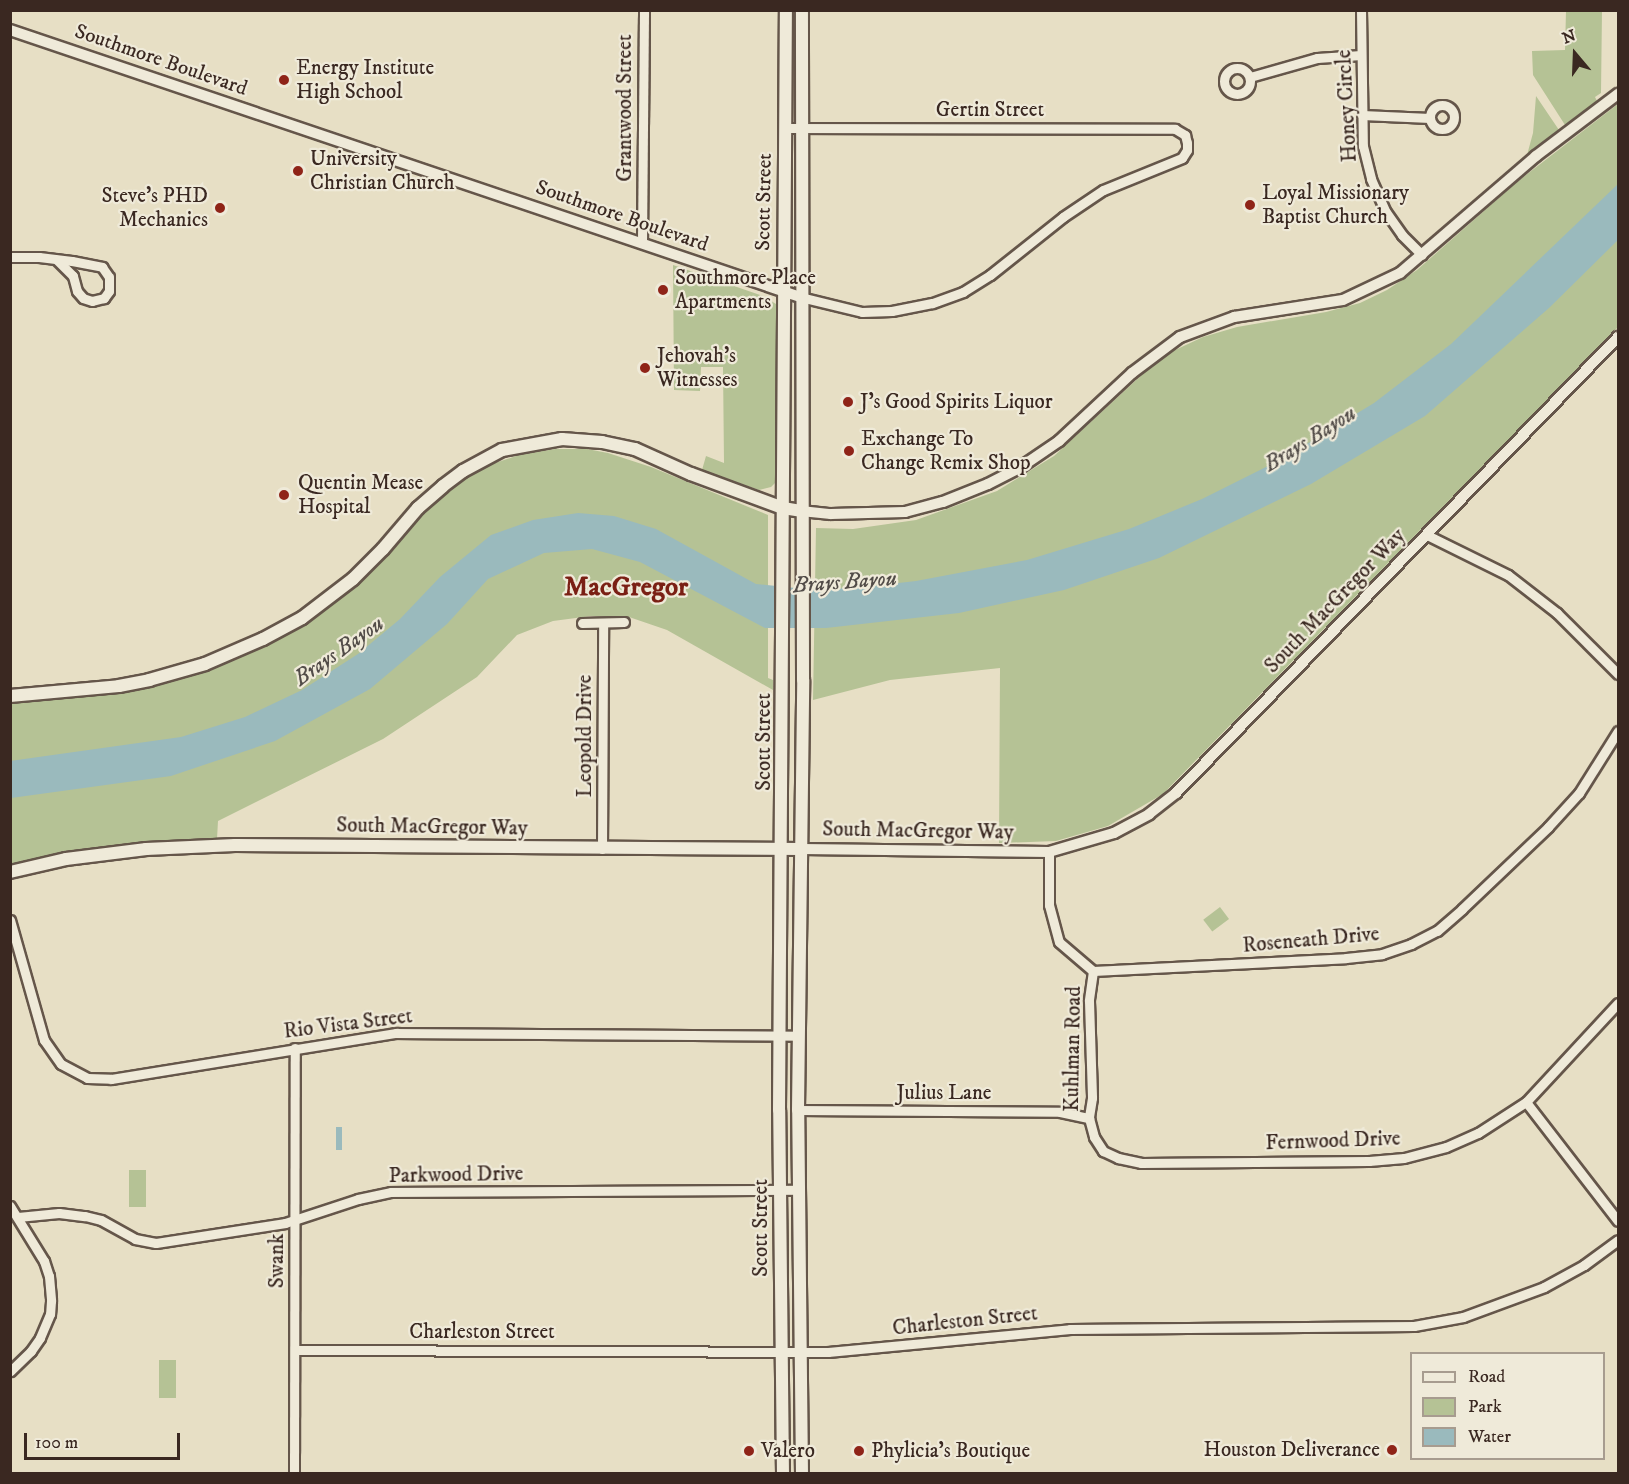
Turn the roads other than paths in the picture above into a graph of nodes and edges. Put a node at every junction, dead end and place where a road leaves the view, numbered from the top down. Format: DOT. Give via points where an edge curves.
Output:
graph roads {
  1 [pos="644,10"];
  2 [pos="786,10"];
  3 [pos="802,10"];
  4 [pos="1361,10"];
  5 [pos="10,30"];
  6 [pos="1361,55"];
  7 [pos="1250,77"];
  8 [pos="1618,94"];
  9 [pos="1362,115"];
  10 [pos="1430,118"];
  11 [pos="785,128"];
  12 [pos="802,128"];
  13 [pos="1187,142"];
  14 [pos="642,243"];
  15 [pos="1422,255"];
  16 [pos="10,257"];
  17 [pos="57,260"];
  18 [pos="783,291"];
  19 [pos="800,297"];
  20 [pos="1618,337"];
  21 [pos="783,508"];
  22 [pos="801,511"];
  23 [pos="1427,535"];
  24 [pos="624,622"];
  25 [pos="582,623"];
  26 [pos="603,623"];
  27 [pos="1618,674"];
  28 [pos="10,696"];
  29 [pos="1618,731"];
  30 [pos="602,849"];
  31 [pos="782,849"];
  32 [pos="802,849"];
  33 [pos="1049,852"];
  34 [pos="10,872"];
  35 [pos="10,920"];
  36 [pos="1093,971"];
  37 [pos="1618,1003"];
  38 [pos="780,1036"];
  39 [pos="799,1036"];
  40 [pos="295,1048"];
  41 [pos="1526,1102"];
  42 [pos="798,1110"];
  43 [pos="1089,1118"];
  44 [pos="1103,1150"];
  45 [pos="780,1190"];
  46 [pos="799,1190"];
  47 [pos="10,1206"];
  48 [pos="18,1217"];
  49 [pos="294,1221"];
  50 [pos="1618,1221"];
  51 [pos="1618,1240"];
  52 [pos="295,1350"];
  53 [pos="780,1351"];
  54 [pos="801,1351"];
  55 [pos="10,1371"];
  56 [pos="294,1473"];
  57 [pos="783,1473"];
  58 [pos="802,1473"];
  1 -- 14 [label="street, Grantwood Street"];
  2 -- 11 [label="main road, Scott Street"];
  3 -- 12 [label="main road, Scott Street"];
  4 -- 6 [label="street, Honey Circle"];
  5 -- 14 [label="street, Southmore Boulevard"];
  6 -- 7 [label="street" via="1317,58"];
  6 -- 9 [label="street, Honey Circle"];
  8 -- 15 [label="street" via="1536,156"];
  9 -- 10 [label="street"];
  9 -- 15 [label="street, Honey Circle" via="1363,146 1371,179 1386,212"];
  11 -- 12 [label="street, Gertin Street"];
  11 -- 18 [label="main road, Scott Street"];
  12 -- 13 [label="street, Gertin Street" via="1175,129 1185,135"];
  12 -- 19 [label="main road, Scott Street"];
  13 -- 19 [label="street, Southmore Boulevard" via="1182,158 1103,190 963,292 892,311 862,312"];
  14 -- 18 [label="street, Southmore Boulevard"];
  15 -- 22 [label="street" via="1400,273 1343,300 1234,318 1180,337 1132,373 1059,441 988,484 905,512"];
  16 -- 17 [label="street"];
  17 -- 17 [label="street" via="73,276 76,291 83,298 104,298 109,291 109,277 102,267"];
  18 -- 19 [label="street, Southmore Boulevard"];
  18 -- 21 [label="main road, Scott Street"];
  19 -- 22 [label="main road, Scott Street"];
  20 -- 23 [label="street, South MacGregor Way"];
  21 -- 22 [label="main road"];
  21 -- 28 [label="main road" via="635,449 602,442 562,439 502,450 443,486 352,579 302,618 263,639 205,664 149,680"];
  21 -- 31 [label="main road, Scott Street"];
  22 -- 32 [label="main road, Scott Street"];
  23 -- 27 [label="street" via="1508,575 1557,614"];
  23 -- 33 [label="street, South MacGregor Way" via="1176,793 1149,814 1114,833"];
  24 -- 26 [label="street"];
  25 -- 26 [label="street"];
  26 -- 30 [label="street, Leopold Drive"];
  29 -- 36 [label="street, Roseneath Drive" via="1579,793 1548,827 1437,931 1410,944 1382,954 1346,958"];
  30 -- 31 [label="main road, South MacGregor Way"];
  30 -- 34 [label="main road, South MacGregor Way" via="235,845 136,850 66,859"];
  31 -- 32 [label="main road, South MacGregor Way"];
  31 -- 38 [label="main road, Scott Street"];
  32 -- 33 [label="street, South MacGregor Way"];
  32 -- 39 [label="main road, Scott Street"];
  33 -- 36 [label="street, Kuhlman Road" via="1049,905 1059,942"];
  35 -- 40 [label="street, Rio Vista Street" via="44,1040 60,1064 78,1075 111,1079"];
  36 -- 43 [label="street, Kuhlman Road" via="1089,1001"];
  37 -- 41 [label="street, Fernwood Drive"];
  38 -- 39 [label="street, Rio Vista Street"];
  38 -- 40 [label="street, Rio Vista Street" via="396,1033"];
  38 -- 45 [label="main road, Scott Street"];
  39 -- 42 [label="main road, Scott Street"];
  40 -- 49 [label="street, Swank"];
  41 -- 44 [label="street, Fernwood Drive" via="1478,1133 1446,1147 1404,1158 1141,1163"];
  41 -- 50 [label="street"];
  42 -- 43 [label="street, Julius Lane" via="1060,1112"];
  42 -- 46 [label="main road, Scott Street"];
  43 -- 44 [label="street, Kuhlman Road" via="1094,1137"];
  45 -- 46 [label="street, Parkwood Drive"];
  45 -- 49 [label="street, Parkwood Drive" via="391,1192"];
  45 -- 53 [label="main road, Scott Street"];
  46 -- 54 [label="main road, Scott Street"];
  47 -- 48 [label="street"];
  48 -- 49 [label="street, Parkwood Drive" via="59,1213 85,1216 101,1220 135,1239 156,1243"];
  48 -- 55 [label="street" via="46,1269 51,1301 50,1314 39,1338"];
  49 -- 52 [label="street, Swank"];
  51 -- 54 [label="street, Charleston Street" via="1584,1265 1533,1292 1463,1317 1414,1326 1070,1329 900,1347"];
  52 -- 53 [label="street, Charleston Street"];
  52 -- 56 [label="street, Swank"];
  53 -- 54 [label="street, Charleston Street"];
  53 -- 57 [label="main road, Scott Street"];
  54 -- 58 [label="main road, Scott Street"];
}
